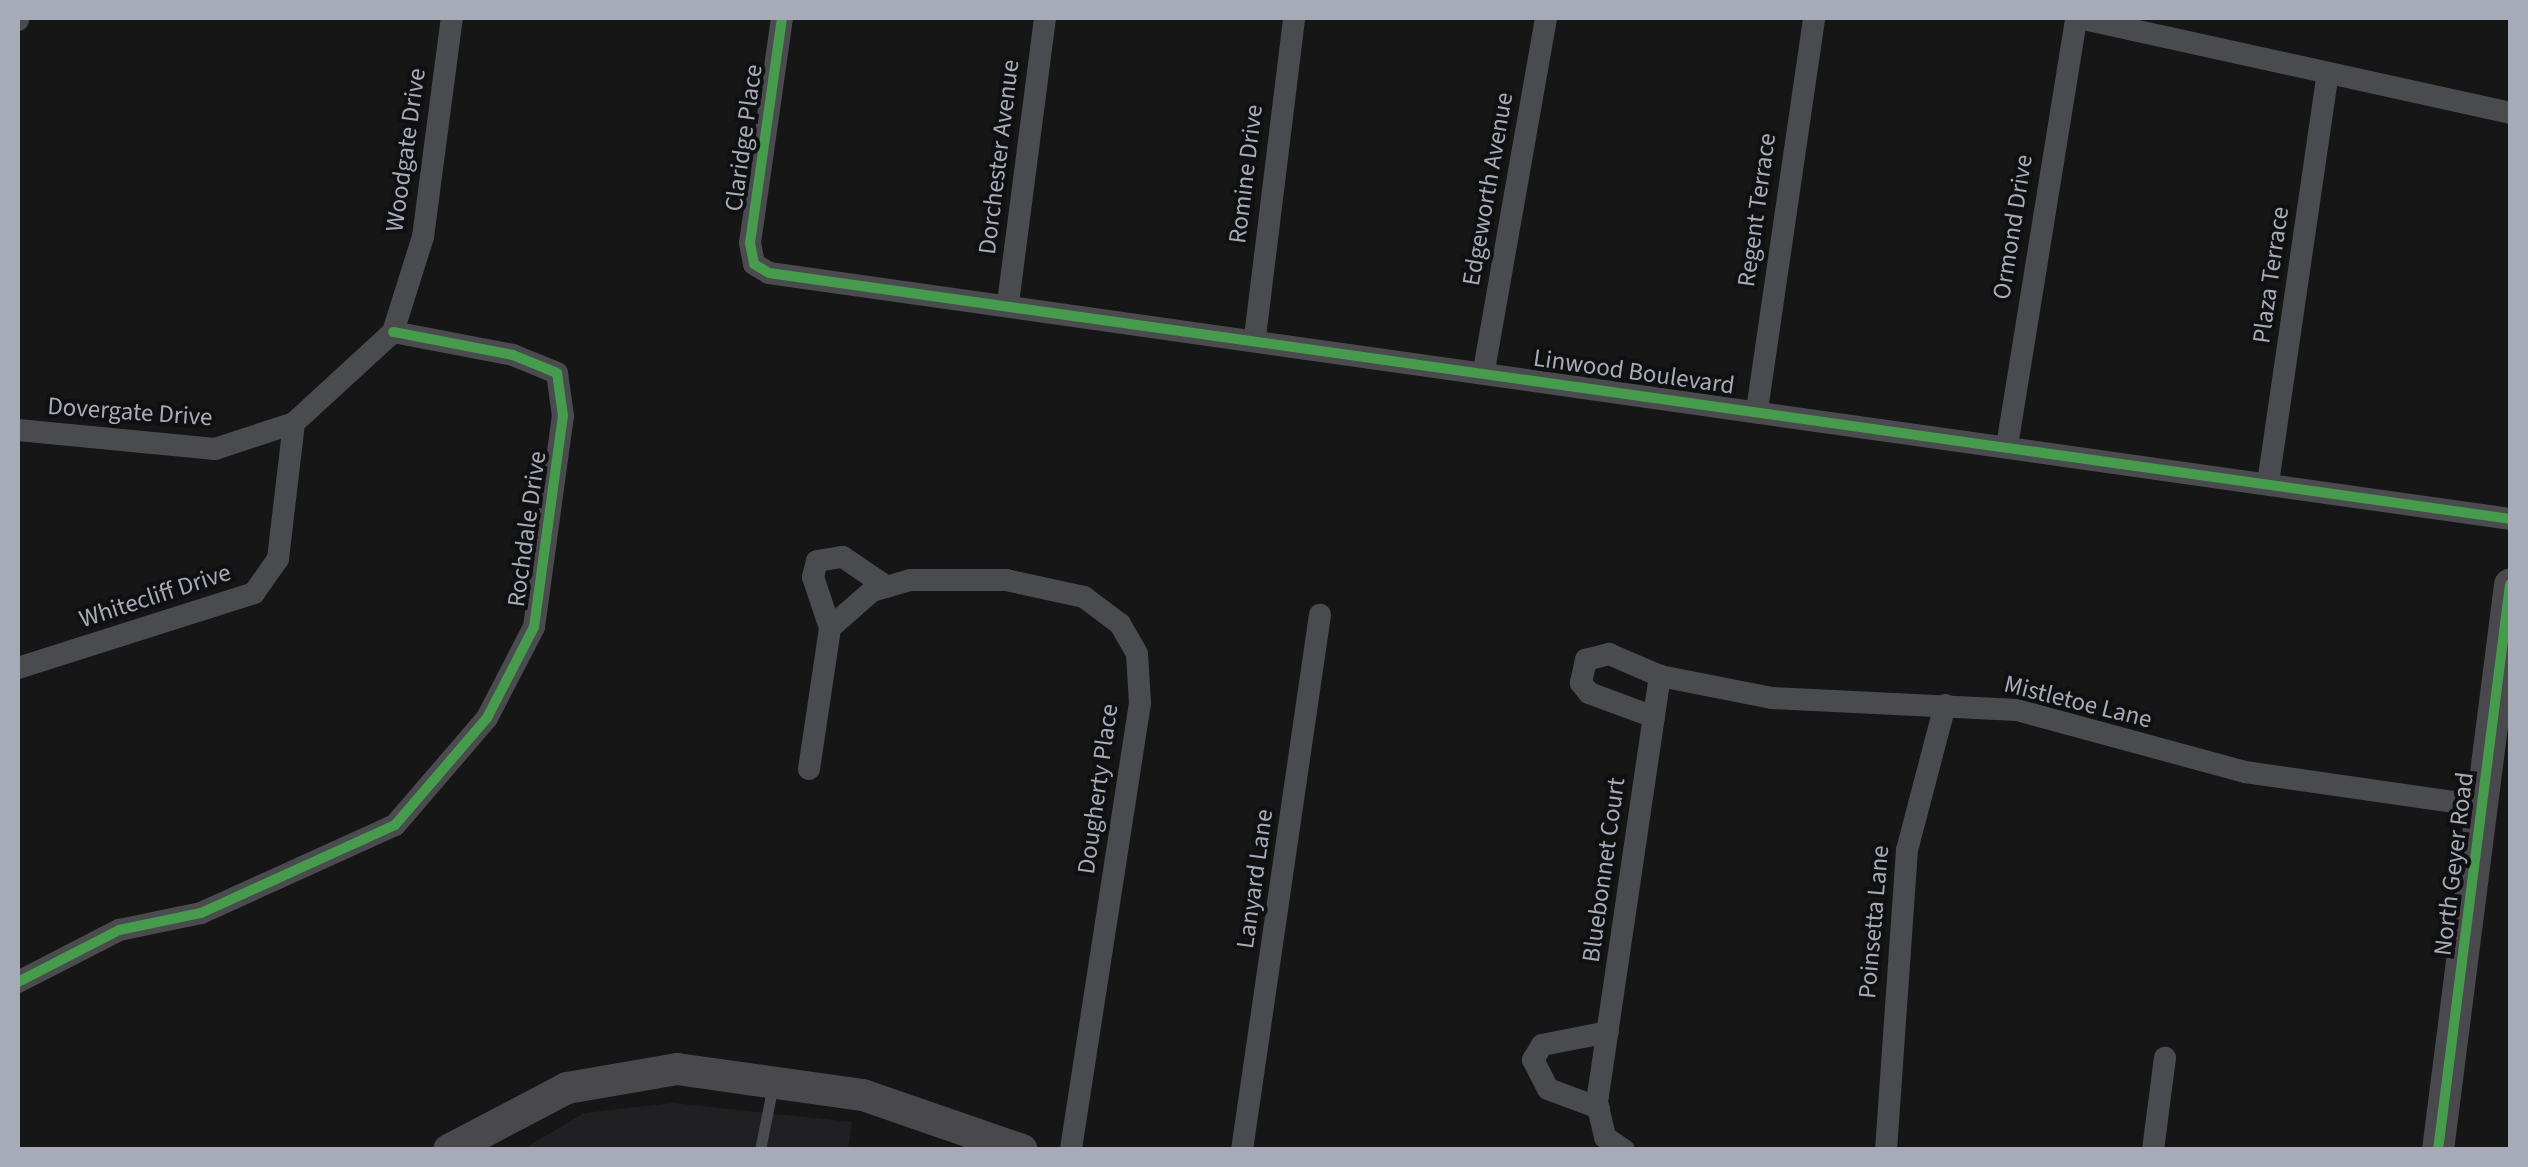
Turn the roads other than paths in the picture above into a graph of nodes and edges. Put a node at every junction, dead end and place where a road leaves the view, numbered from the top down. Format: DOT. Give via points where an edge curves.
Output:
graph roads {
  1 [pos="452,18"];
  2 [pos="782,18"];
  3 [pos="1045,18"];
  4 [pos="1294,18"];
  5 [pos="1546,18"];
  6 [pos="1814,18"];
  7 [pos="2078,18"];
  8 [pos="2328,74"];
  9 [pos="2510,112"];
  10 [pos="754,264"];
  11 [pos="1008,303"];
  12 [pos="393,332"];
  13 [pos="1254,337"];
  14 [pos="1484,370"];
  15 [pos="1757,410"];
  16 [pos="294,423"];
  17 [pos="18,430"];
  18 [pos="2006,446"];
  19 [pos="2268,483"];
  20 [pos="2510,519"];
  21 [pos="2510,585"];
  22 [pos="887,587"];
  23 [pos="1320,615"];
  24 [pos="830,628"];
  25 [pos="18,668"];
  26 [pos="1660,676"];
  27 [pos="1945,704"];
  28 [pos="1654,717"];
  29 [pos="809,768"];
  30 [pos="2481,806"];
  31 [pos="18,982"];
  32 [pos="1608,1032"];
  33 [pos="2165,1058"];
  34 [pos="774,1080"];
  35 [pos="1598,1108"];
  36 [pos="1615,1143"];
  37 [pos="450,1150"];
  38 [pos="760,1150"];
  39 [pos="1022,1150"];
  40 [pos="1072,1150"];
  41 [pos="1242,1150"];
  42 [pos="1886,1150"];
  43 [pos="2153,1150"];
  44 [pos="2438,1150"];
  1 -- 12 [label="street, Woodgate Drive" via="423,237"];
  2 -- 10 [label="street, Claridge Place"];
  3 -- 11 [label="street, Dorchester Avenue"];
  4 -- 13 [label="street, Romine Drive"];
  5 -- 14 [label="street, Edgeworth Avenue"];
  6 -- 15 [label="street, Regent Terrace"];
  7 -- 8 [label="street"];
  7 -- 18 [label="street, Ormond Drive"];
  8 -- 9 [label="street"];
  8 -- 19 [label="street, Plaza Terrace"];
  10 -- 11 [label="street, Linwood Boulevard" via="785,276"];
  11 -- 13 [label="street, Linwood Boulevard"];
  12 -- 16 [label="street, Woodgate Drive"];
  12 -- 31 [label="street, Rochdale Drive" via="513,355 557,373 563,416 534,627 487,718 395,825 201,913 119,930"];
  13 -- 14 [label="street, Linwood Boulevard"];
  14 -- 15 [label="street, Linwood Boulevard"];
  15 -- 18 [label="street, Linwood Boulevard"];
  16 -- 17 [label="street, Dovergate Drive" via="216,449"];
  16 -- 25 [label="street, Whitecliff Drive" via="278,559 254,593"];
  18 -- 19 [label="street, Linwood Boulevard"];
  19 -- 20 [label="street, Linwood Boulevard"];
  21 -- 30 [label="main road, North Geyer Road"];
  22 -- 24 [label="street"];
  22 -- 24 [label="street" via="844,557 817,561 813,577"];
  22 -- 40 [label="street, Dougherty Place" via="1006,580 1084,597 1120,624 1136,654 1140,703"];
  23 -- 41 [label="street, Lanyard Lane"];
  24 -- 29 [label="street"];
  26 -- 27 [label="street, Mistletoe Lane" via="1772,698"];
  26 -- 28 [label="street, Bluebonnet Court"];
  26 -- 28 [label="street" via="1598,653 1581,671 1589,693"];
  27 -- 30 [label="street, Mistletoe Lane" via="2016,710 2245,772"];
  27 -- 42 [label="street, Poinsetta Lane" via="1907,850"];
  28 -- 32 [label="street, Bluebonnet Court"];
  30 -- 44 [label="main road, North Geyer Road"];
  32 -- 35 [label="street, Bluebonnet Court"];
  32 -- 35 [label="street" via="1542,1045 1532,1060 1548,1089"];
  33 -- 43 [label="street"];
  34 -- 37 [label="main road" via="677,1069 600,1077"];
  34 -- 38 [label="lane"];
  34 -- 39 [label="main road" via="879,1099"];
  35 -- 36 [label="street, Bluebonnet Court"];
}
